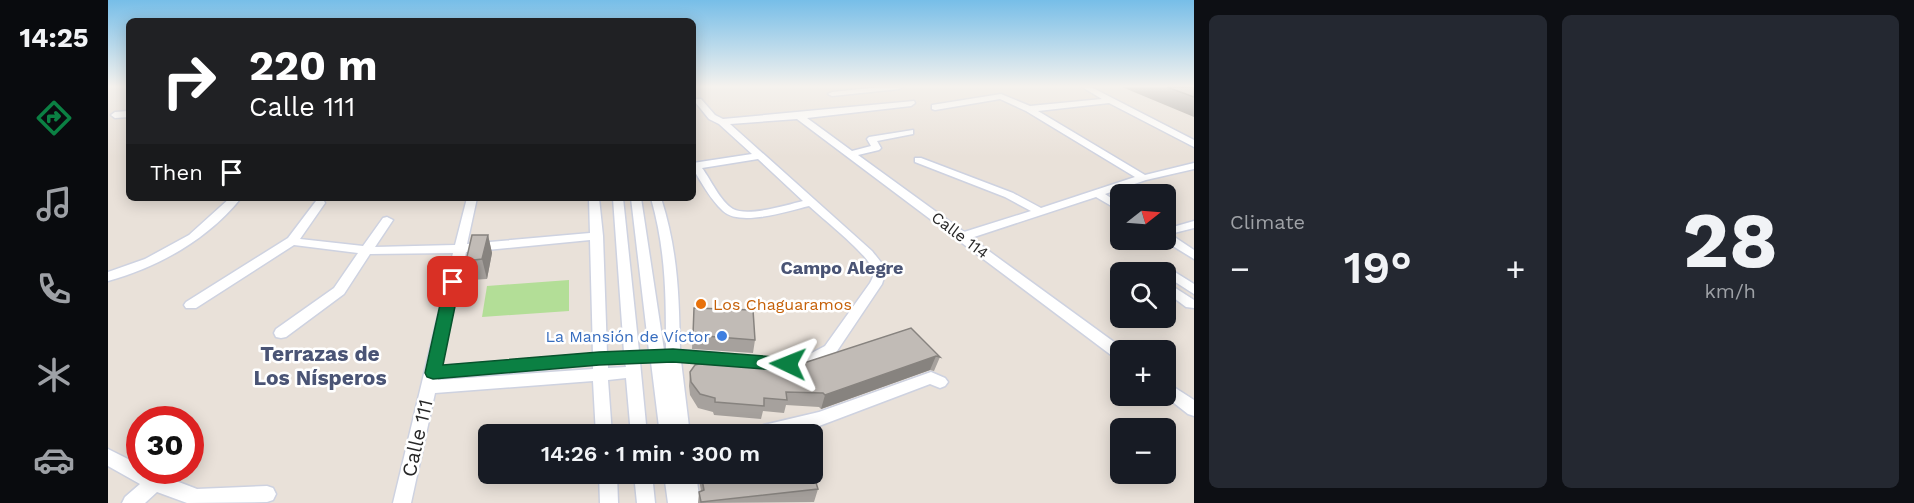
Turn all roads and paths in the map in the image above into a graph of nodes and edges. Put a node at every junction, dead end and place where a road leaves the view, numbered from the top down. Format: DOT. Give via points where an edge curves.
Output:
graph roads {
  1 [pos="706,110"];
  2 [pos="843,110"];
  3 [pos="1031,110"];
  4 [pos="1131,110"];
  5 [pos="126,114"];
  6 [pos="115,115"];
  7 [pos="799,116"];
  8 [pos="722,122"];
  9 [pos="910,132"];
  10 [pos="1194,144"];
  11 [pos="850,154"];
  12 [pos="761,156"];
  13 [pos="918,160"];
  14 [pos="696,166"];
  15 [pos="1194,166"];
  16 [pos="696,169"];
  17 [pos="1143,178"];
  18 [pos="1097,194"];
  19 [pos="233,201"];
  20 [pos="471,201"];
  21 [pos="594,201"];
  22 [pos="618,201"];
  23 [pos="637,201"];
  24 [pos="657,201"];
  25 [pos="812,202"];
  26 [pos="1110,202"];
  27 [pos="320,203"];
  28 [pos="1041,212"];
  29 [pos="387,220"];
  30 [pos="1194,224"];
  31 [pos="1176,229"];
  32 [pos="597,236"];
  33 [pos="962,237"];
  34 [pos="292,241"];
  35 [pos="1176,243"];
  36 [pos="460,247"];
  37 [pos="365,250"];
  38 [pos="1194,255"];
  39 [pos="108,277"];
  40 [pos="1188,280"];
  41 [pos="1194,290"];
  42 [pos="1176,293"];
  43 [pos="1191,304"];
  44 [pos="191,305"];
  45 [pos="281,333"];
  46 [pos="1110,347"];
  47 [pos="665,356"];
  48 [pos="736,361"];
  49 [pos="778,364"];
  50 [pos="633,365"];
  51 [pos="599,366"];
  52 [pos="431,380"];
  53 [pos="940,382"];
  54 [pos="1176,396"];
  55 [pos="1194,409"];
  56 [pos="603,424"];
  57 [pos="638,424"];
  58 [pos="668,424"];
  59 [pos="680,424"];
  60 [pos="795,424"];
  61 [pos="108,457"];
  62 [pos="126,467"];
  63 [pos="154,484"];
  64 [pos="158,484"];
  65 [pos="608,484"];
  66 [pos="644,484"];
  67 [pos="675,484"];
  68 [pos="688,484"];
  69 [pos="267,494"];
  70 [pos="130,503"];
  71 [pos="402,503"];
  72 [pos="609,503"];
  73 [pos="645,503"];
  74 [pos="677,503"];
  75 [pos="691,503"];
  1 -- 8 [label="street"];
  2 -- 7 [label="street"];
  3 -- 17 [label="street"];
  4 -- 10 [label="street"];
  5 -- 6 [label="street"];
  7 -- 8 [label="street"];
  7 -- 11 [label="street, Calle 114"];
  8 -- 12 [label="street"];
  9 -- 11 [label="street" via="872,139 876,148"];
  11 -- 33 [label="street, Calle 114"];
  12 -- 14 [label="street"];
  12 -- 25 [label="street"];
  13 -- 28 [label="street" via="1009,195"];
  15 -- 17 [label="street"];
  16 -- 25 [label="street" via="729,210 737,214"];
  17 -- 18 [label="street"];
  18 -- 26 [label="street"];
  18 -- 28 [label="street"];
  19 -- 39 [label="street" via="193,238 149,262"];
  20 -- 36 [label="street, Calle 111"];
  21 -- 32 [label="street"];
  22 -- 50 [label="street"];
  23 -- 47 [label="street"];
  24 -- 47 [label="street" via="672,275"];
  25 -- 49 [label="street" via="874,261 879,279 830,350 809,361"];
  27 -- 34 [label="street"];
  28 -- 33 [label="street"];
  29 -- 37 [label="street"];
  30 -- 31 [label="street"];
  32 -- 36 [label="street"];
  32 -- 51 [label="street"];
  33 -- 46 [label="street, Calle 114"];
  34 -- 37 [label="street"];
  34 -- 44 [label="street"];
  35 -- 38 [label="street"];
  36 -- 37 [label="street"];
  36 -- 52 [label="street, Calle 111"];
  37 -- 45 [label="street" via="339,291"];
  40 -- 41 [label="street"];
  42 -- 43 [label="street"];
  47 -- 48 [label="street"];
  47 -- 50 [label="street"];
  47 -- 58 [label="street"];
  47 -- 59 [label="street"];
  50 -- 51 [label="street"];
  50 -- 57 [label="street"];
  51 -- 52 [label="street"];
  51 -- 56 [label="street"];
  52 -- 71 [label="street, Calle 111"];
  53 -- 60 [label="street" via="930,378"];
  54 -- 55 [label="street"];
  61 -- 62 [label="street"];
  63 -- 70 [label="street"];
  64 -- 69 [label="street" via="197,498"];
  65 -- 72 [label="street"];
  66 -- 73 [label="street"];
  67 -- 74 [label="street"];
  68 -- 75 [label="street"];
}
